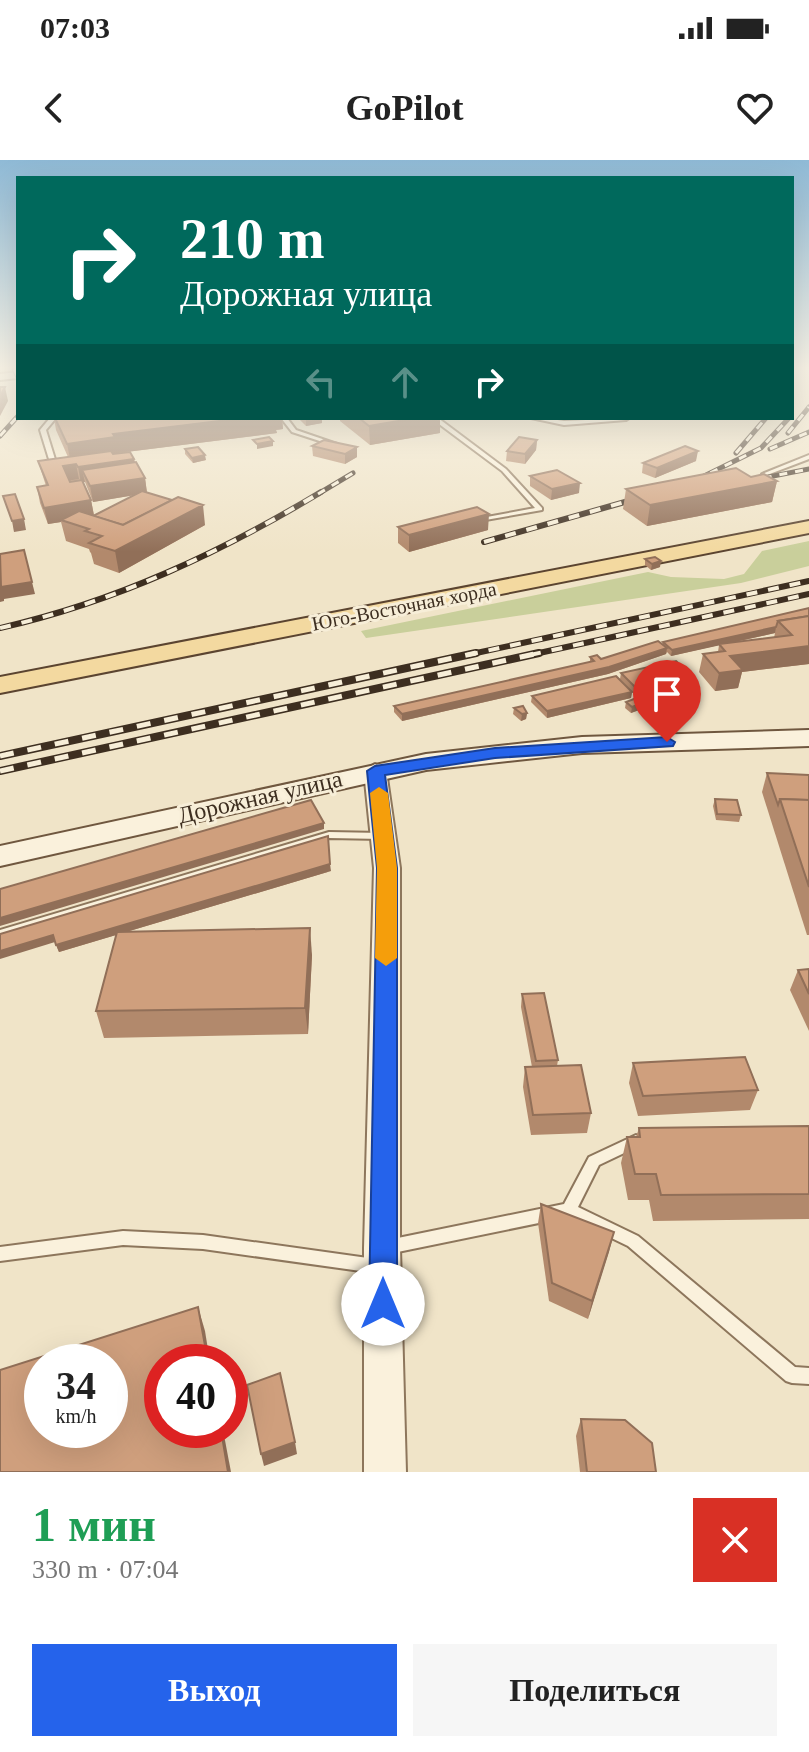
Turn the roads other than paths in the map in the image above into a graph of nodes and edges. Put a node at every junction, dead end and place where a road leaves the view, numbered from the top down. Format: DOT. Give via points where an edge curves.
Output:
graph roads {
  1 [pos="43,430"];
  2 [pos="293,430"];
  3 [pos="450,430"];
  4 [pos="348,449"];
  5 [pos="809,457"];
  6 [pos="55,471"];
  7 [pos="765,474"];
  8 [pos="809,515"];
  9 [pos="460,521"];
  10 [pos="809,527"];
  11 [pos="0,670"];
  12 [pos="0,685"];
  13 [pos="809,738"];
  14 [pos="375,771"];
  15 [pos="384,836"];
  16 [pos="0,856"];
  17 [pos="0,934"];
  18 [pos="655,1139"];
  19 [pos="569,1210"];
  20 [pos="0,1254"];
  21 [pos="382,1258"];
  22 [pos="809,1376"];
  23 [pos="385,1472"];
  1 -- 6 [label="lane"];
  2 -- 4 [label="lane"];
  3 -- 9 [label="lane" via="504,470 540,509"];
  5 -- 7 [label="lane"];
  8 -- 11 [label="main road, Юго-Восточная хорда"];
  10 -- 12 [label="main road, Юго-Восточная хорда"];
  13 -- 14 [label="main road, Дорожная улица" via="565,747"];
  14 -- 15 [label="street"];
  14 -- 16 [label="main road, Дорожная улица"];
  15 -- 17 [label="lane" via="329,835"];
  15 -- 21 [label="street"];
  18 -- 19 [label="lane" via="639,1139 594,1161"];
  19 -- 21 [label="lane"];
  19 -- 22 [label="lane" via="633,1241 792,1375"];
  20 -- 21 [label="lane" via="123,1238"];
  21 -- 23 [label="street"];
}
